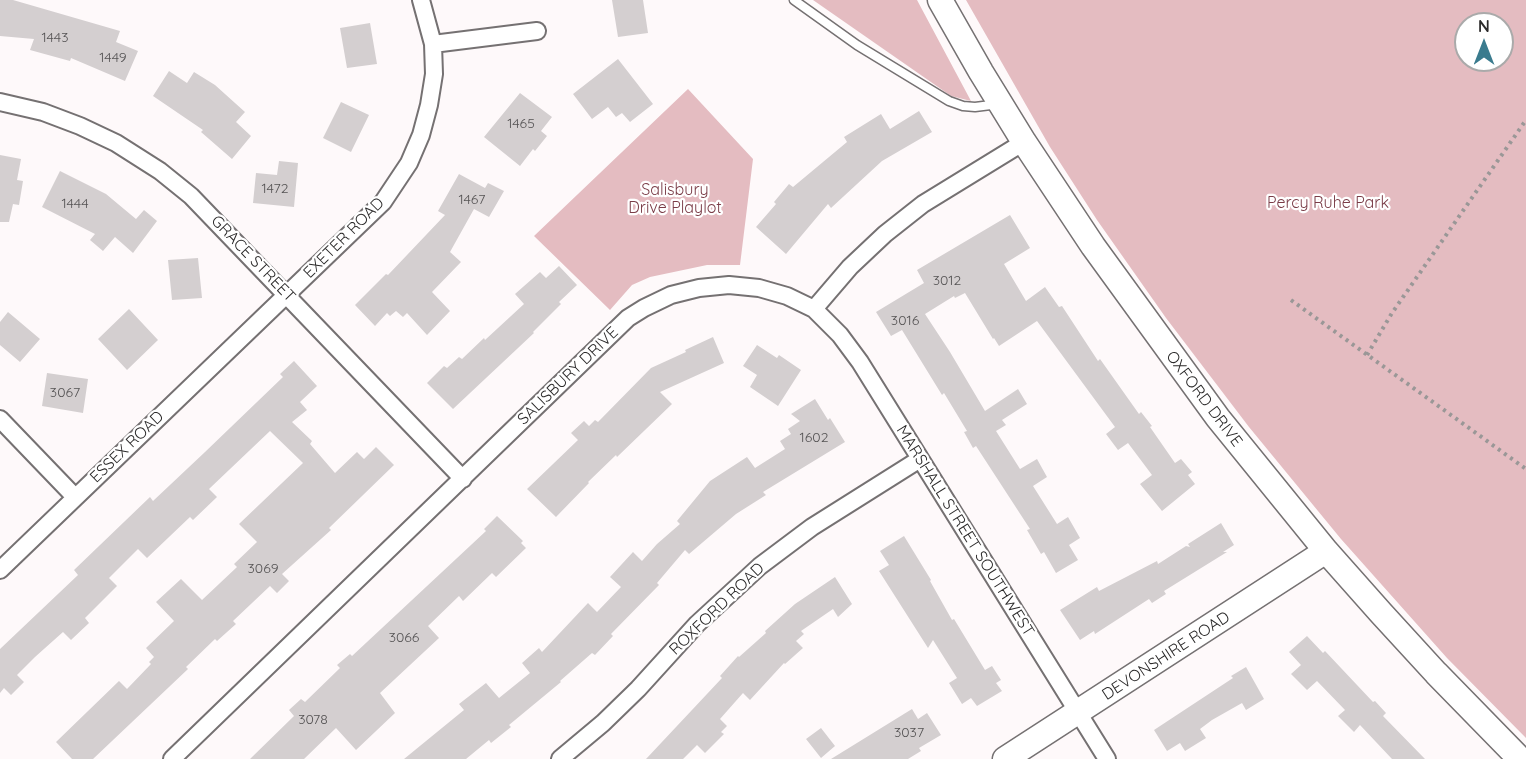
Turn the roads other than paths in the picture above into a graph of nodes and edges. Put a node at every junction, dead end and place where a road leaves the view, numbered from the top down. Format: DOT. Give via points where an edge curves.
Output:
graph roads {
  1 [pos="421,0"];
  2 [pos="794,0"];
  3 [pos="940,0"];
  4 [pos="537,31"];
  5 [pos="434,44"];
  6 [pos="0,102"];
  7 [pos="1001,104"];
  8 [pos="1024,142"];
  9 [pos="287,295"];
  10 [pos="814,309"];
  11 [pos="256,325"];
  12 [pos="0,419"];
  13 [pos="920,459"];
  14 [pos="463,479"];
  15 [pos="75,497"];
  16 [pos="1326,552"];
  17 [pos="0,570"];
  18 [pos="1078,713"];
  19 [pos="172,759"];
  20 [pos="560,759"];
  21 [pos="1005,759"];
  22 [pos="1107,759"];
  23 [pos="1521,759"];
  1 -- 5 [label="street, EXETER ROAD"];
  2 -- 7 [label="lane" via="857,45 949,101 975,107"];
  3 -- 7 [label="main road, OXFORD DRIVE"];
  4 -- 5 [label="street"];
  5 -- 9 [label="street, EXETER ROAD" via="429,105 409,164 383,202"];
  6 -- 9 [label="street, GRACE STREET" via="80,126 160,171 191,196"];
  7 -- 8 [label="main road, OXFORD DRIVE"];
  8 -- 10 [label="street" via="923,204 885,234"];
  8 -- 16 [label="main road, OXFORD DRIVE" via="1166,349"];
  9 -- 11 [label="street, EXETER ROAD"];
  9 -- 14 [label="street, GRACE STREET"];
  10 -- 13 [label="street, MARSHALL STREET SOUTHWEST" via="850,348"];
  10 -- 14 [label="street, SALISBURY DRIVE" via="778,293 729,285 680,293 644,308 628,318"];
  11 -- 15 [label="street, ESSEX ROAD"];
  12 -- 15 [label="street"];
  13 -- 18 [label="street, MARSHALL STREET SOUTHWEST"];
  13 -- 20 [label="street, ROXFORD ROAD" via="812,527 760,566 696,624 603,723"];
  14 -- 19 [label="street, SALISBURY DRIVE"];
  15 -- 17 [label="street, ESSEX ROAD"];
  16 -- 18 [label="main road, DEVONSHIRE ROAD"];
  16 -- 23 [label="main road, OXFORD DRIVE"];
  18 -- 21 [label="main road, DEVONSHIRE ROAD"];
  18 -- 22 [label="street, MARSHALL STREET SOUTHWEST"];
}
